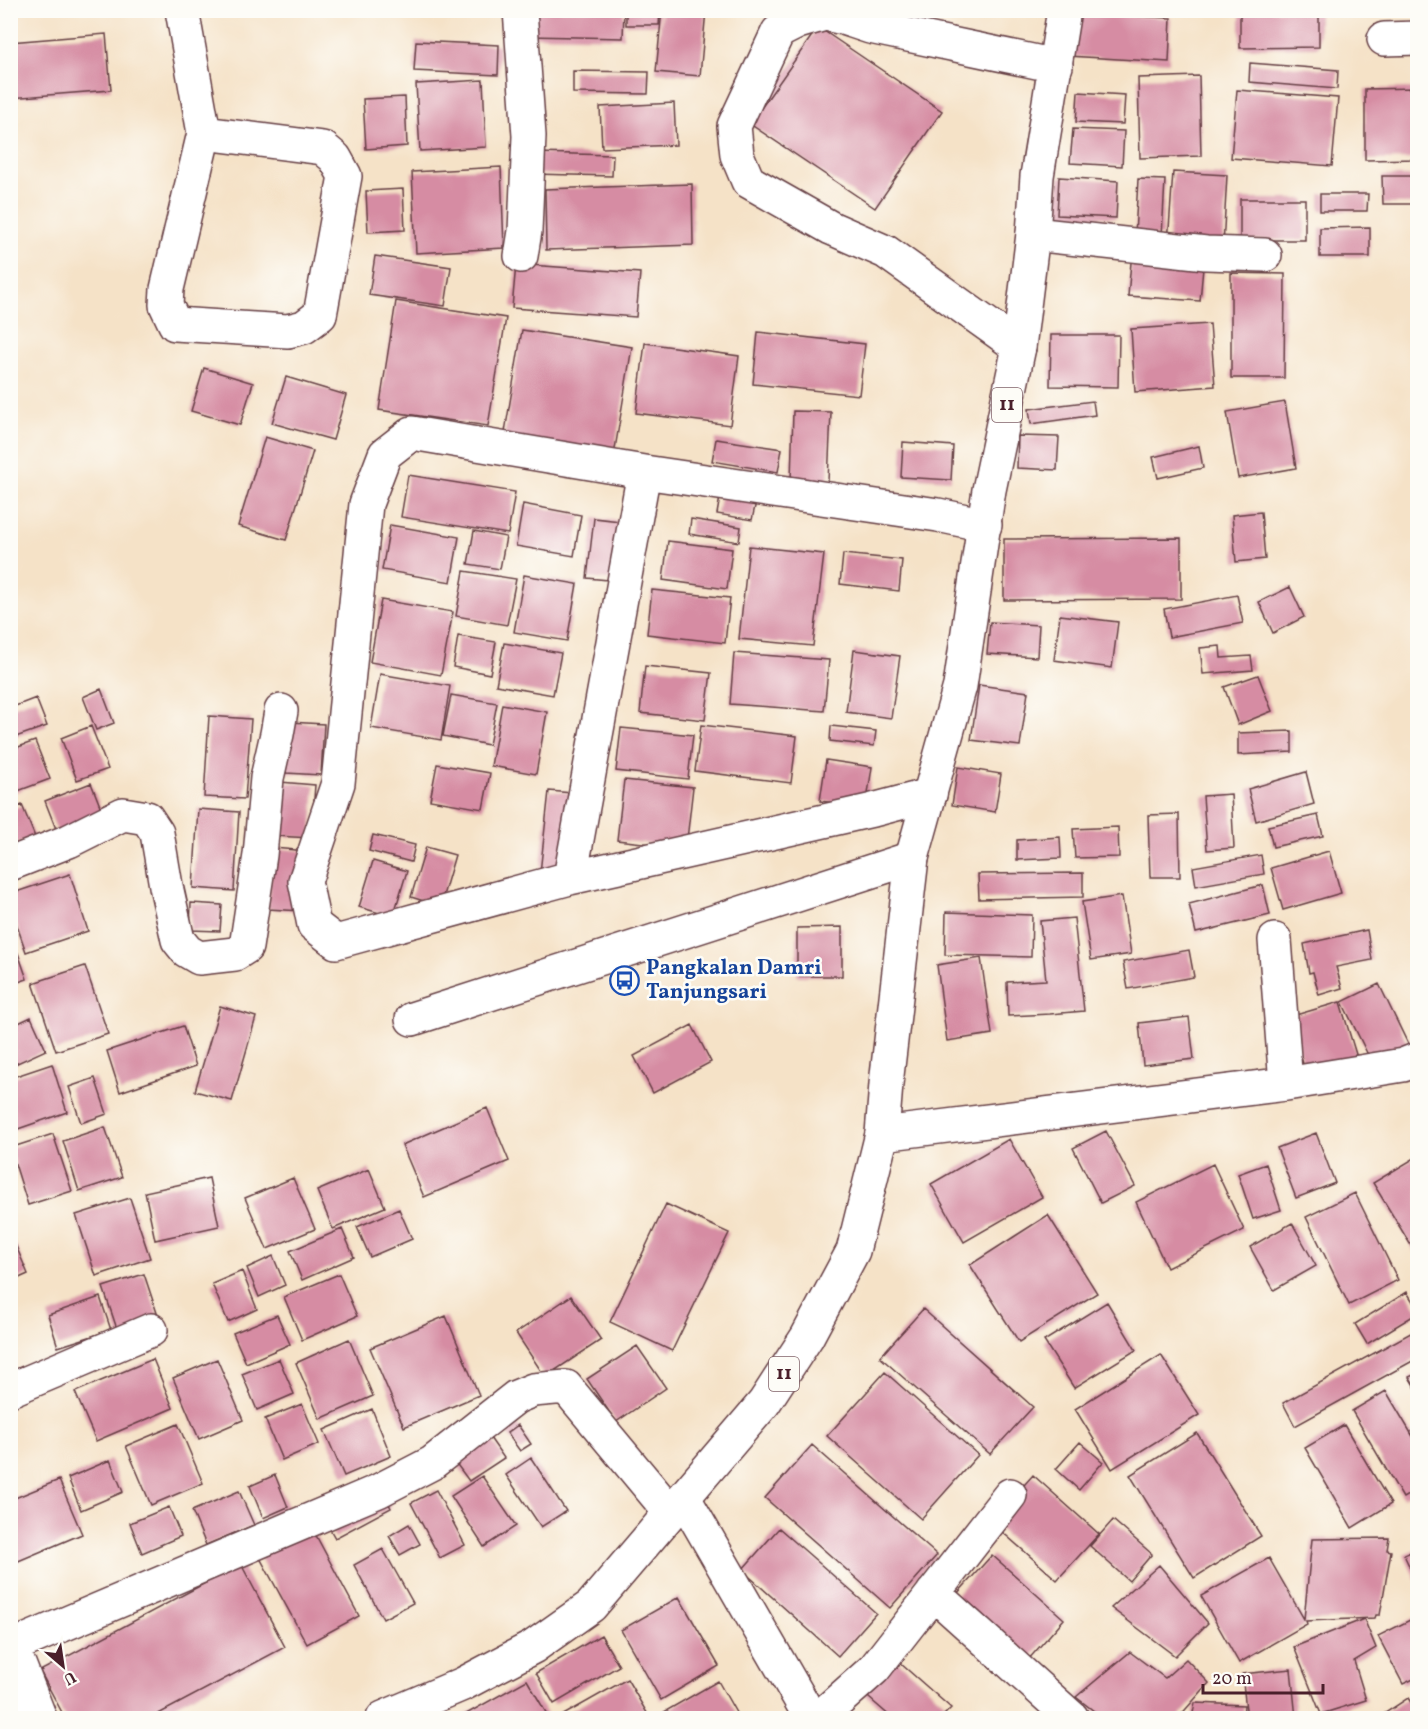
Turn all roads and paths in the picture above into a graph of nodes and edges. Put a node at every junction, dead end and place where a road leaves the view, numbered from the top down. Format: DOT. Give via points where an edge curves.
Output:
graph roads {
  1 [pos="182,10"];
  2 [pos="520,10"];
  3 [pos="1064,10"];
  4 [pos="1418,38"];
  5 [pos="1384,39"];
  6 [pos="1056,66"];
  7 [pos="204,133"];
  8 [pos="1034,234"];
  9 [pos="1265,255"];
  10 [pos="521,256"];
  11 [pos="1019,347"];
  12 [pos="644,472"];
  13 [pos="985,525"];
  14 [pos="281,711"];
  15 [pos="930,795"];
  16 [pos="912,858"];
  17 [pos="10,864"];
  18 [pos="570,878"];
  19 [pos="1275,940"];
  20 [pos="412,1019"];
  21 [pos="1418,1059"];
  22 [pos="1286,1084"];
  23 [pos="882,1134"];
  24 [pos="151,1330"];
  25 [pos="10,1390"];
  26 [pos="1010,1495"];
  27 [pos="677,1505"];
  28 [pos="933,1593"];
  29 [pos="12,1643"];
  30 [pos="40,1719"];
  31 [pos="383,1719"];
  32 [pos="811,1719"];
  33 [pos="819,1719"];
  34 [pos="1072,1719"];
  1 -- 7 [label="main road"];
  2 -- 10 [label="main road" via="529,136"];
  3 -- 6 [label="main road, 11"];
  4 -- 5 [label="main road"];
  6 -- 8 [label="main road, 11" via="1037,176"];
  6 -- 11 [label="main road" via="825,14 778,32 734,126 737,156 747,181 831,228 886,252"];
  7 -- 7 [label="main road" via="323,148 335,158 345,176 320,315 304,327 288,331 175,324 166,305 167,289"];
  8 -- 9 [label="main road" via="1206,253"];
  8 -- 11 [label="main road, 11"];
  11 -- 13 [label="main road, 11"];
  12 -- 13 [label="main road"];
  12 -- 18 [label="main road"];
  12 -- 18 [label="main road" via="412,433 385,453 366,504 338,783 305,881 315,925 336,942"];
  13 -- 15 [label="main road, 11" via="960,686"];
  14 -- 17 [label="main road" via="267,778 246,947 235,954 199,958 178,940 157,833 147,818 123,814"];
  15 -- 16 [label="main road, 11"];
  15 -- 18 [label="main road"];
  16 -- 20 [label="main road"];
  16 -- 23 [label="main road, 11"];
  19 -- 22 [label="main road"];
  21 -- 22 [label="main road"];
  22 -- 23 [label="main road"];
  23 -- 27 [label="main road, 11" via="853,1251 807,1337 764,1403"];
  24 -- 25 [label="main road"];
  26 -- 28 [label="main road"];
  27 -- 29 [label="main road" via="566,1387 533,1390 516,1397 432,1463 378,1491"];
  27 -- 31 [label="main road, 11" via="591,1606 533,1647 463,1684"];
  27 -- 32 [label="main road"];
  28 -- 33 [label="main road" via="874,1669"];
  28 -- 34 [label="main road"];
  29 -- 30 [label="main road"];
}
